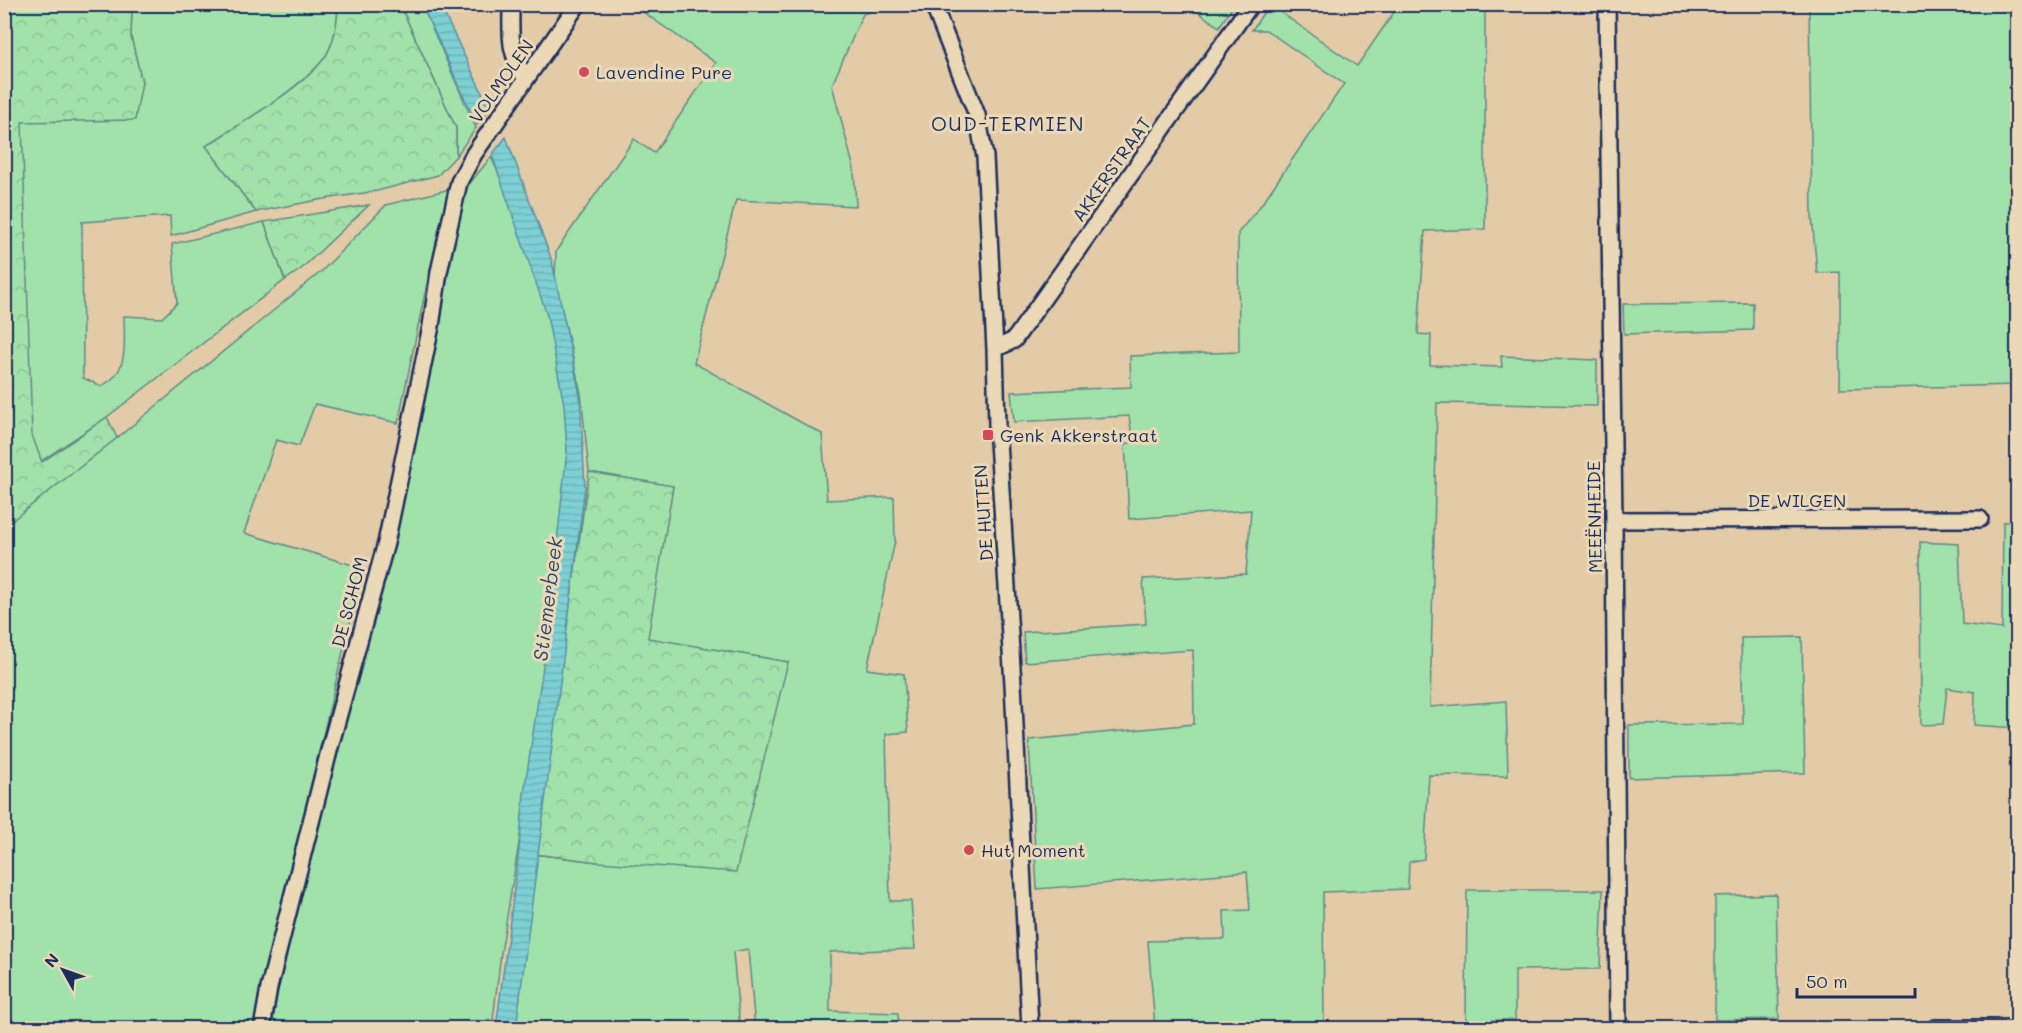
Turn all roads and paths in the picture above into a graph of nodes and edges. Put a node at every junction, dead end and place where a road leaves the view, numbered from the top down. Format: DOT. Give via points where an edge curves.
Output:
graph roads {
  1 [pos="511,4"];
  2 [pos="578,4"];
  3 [pos="933,4"];
  4 [pos="1251,4"];
  5 [pos="1607,4"];
  6 [pos="526,79"];
  7 [pos="459,182"];
  8 [pos="995,349"];
  9 [pos="1980,519"];
  10 [pos="1614,520"];
  11 [pos="2018,1028"];
  12 [pos="262,1029"];
  13 [pos="1030,1029"];
  14 [pos="1618,1029"];
  15 [pos="1935,1029"];
  1 -- 6 [label="street" via="511,44"];
  2 -- 6 [label="street, VOLMOLEN"];
  3 -- 8 [label="street, DE HUTTEN" via="977,115 985,156"];
  4 -- 8 [label="street, AKKERSTRAAT" via="1014,340"];
  5 -- 10 [label="street, MEEËNHEIDE"];
  6 -- 7 [label="street, VOLMOLEN" via="474,153"];
  7 -- 12 [label="street, DE SCHOM" via="386,543 330,747"];
  8 -- 13 [label="street, DE HUTTEN"];
  9 -- 10 [label="street, DE WILGEN"];
  10 -- 14 [label="street, MEEËNHEIDE"];
  11 -- 15 [label="street"];
}
